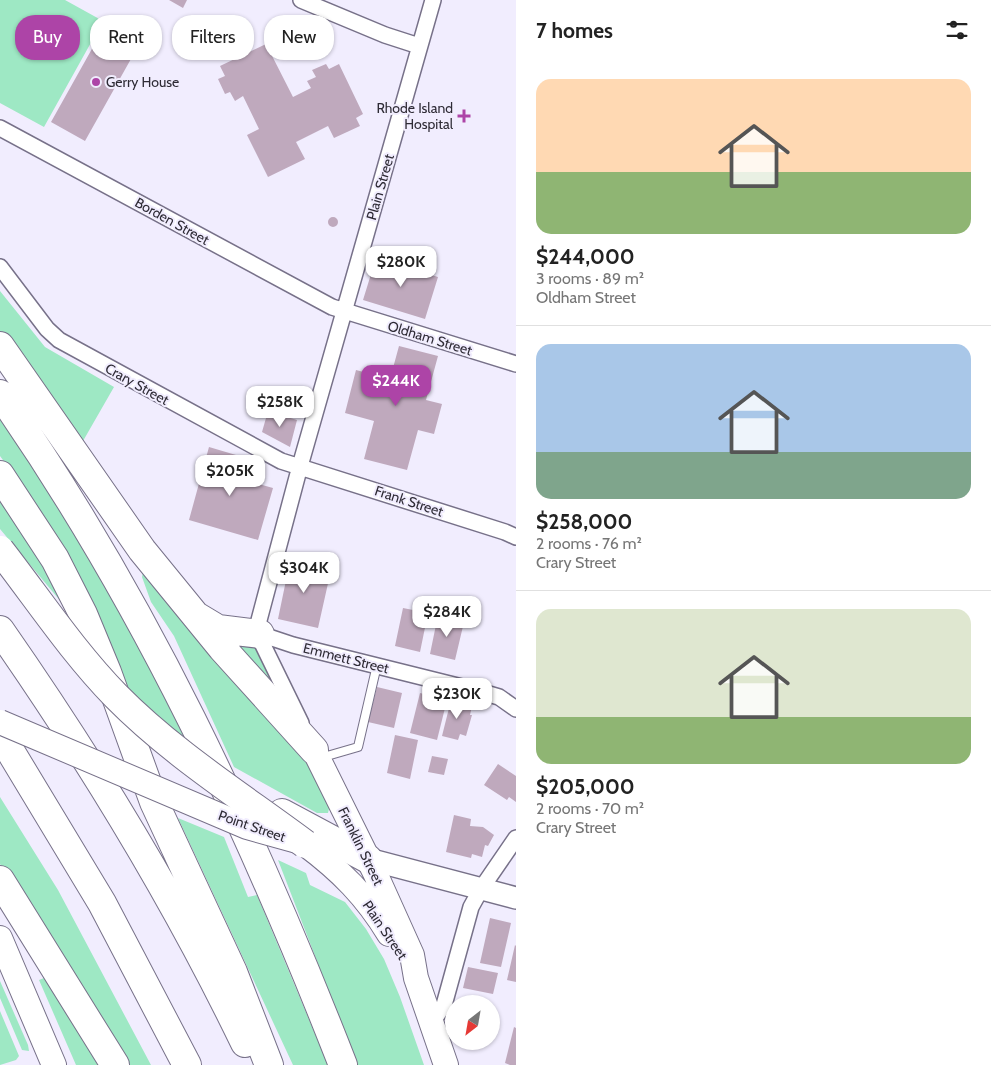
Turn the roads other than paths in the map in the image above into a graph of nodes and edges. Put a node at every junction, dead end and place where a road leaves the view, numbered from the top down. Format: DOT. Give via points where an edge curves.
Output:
graph roads {
  1 [pos="301,0"];
  2 [pos="433,0"];
  3 [pos="419,46"];
  4 [pos="0,128"];
  5 [pos="0,267"];
  6 [pos="345,311"];
  7 [pos="0,346"];
  8 [pos="516,364"];
  9 [pos="0,394"];
  10 [pos="300,466"];
  11 [pos="0,475"];
  12 [pos="516,537"];
  13 [pos="0,550"];
  14 [pos="193,613"];
  15 [pos="0,630"];
  16 [pos="260,634"];
  17 [pos="377,666"];
  18 [pos="516,709"];
  19 [pos="0,722"];
  20 [pos="0,734"];
  21 [pos="316,754"];
  22 [pos="215,777"];
  23 [pos="516,838"];
  24 [pos="306,844"];
  25 [pos="368,859"];
  26 [pos="0,880"];
  27 [pos="482,889"];
  28 [pos="516,898"];
  29 [pos="0,938"];
  30 [pos="416,978"];
  31 [pos="431,1024"];
  32 [pos="49,1063"];
  33 [pos="115,1065"];
  34 [pos="186,1065"];
  35 [pos="255,1065"];
  36 [pos="269,1065"];
  37 [pos="343,1065"];
  38 [pos="446,1065"];
  1 -- 3 [label="street"];
  2 -- 3 [label="street, Plain Street"];
  3 -- 6 [label="street, Plain Street"];
  4 -- 6 [label="street, Borden Street" via="196,235"];
  5 -- 10 [label="street, Crary Street" via="59,340 281,462"];
  6 -- 8 [label="street, Oldham Street"];
  6 -- 10 [label="street, Plain Street"];
  7 -- 14 [label="highway" via="118,517"];
  9 -- 37 [label="highway" via="76,509 173,681 264,872"];
  10 -- 12 [label="street, Frank Street"];
  10 -- 16 [label="street, Plain Street" via="262,604 258,624"];
  11 -- 36 [label="highway" via="50,552 83,614 154,802 233,972"];
  13 -- 22 [label="highway, bridge" via="108,688 153,730"];
  14 -- 16 [label="highway" via="218,629"];
  14 -- 21 [label="highway"];
  15 -- 35 [label="highway" via="128,824"];
  16 -- 17 [label="street, Emmett Street"];
  16 -- 21 [label="street, Franklin Street"];
  17 -- 18 [label="street, Emmett Street" via="482,692"];
  17 -- 21 [label="lane" via="358,747"];
  19 -- 24 [label="main road, Point Street, bridge" via="247,827"];
  20 -- 34 [label="highway" via="102,903"];
  21 -- 25 [label="main road, Franklin Street"];
  22 -- 24 [label="highway, bridge"];
  22 -- 25 [label="highway, bridge"];
  23 -- 27 [label="street"];
  24 -- 25 [label="main road, Point Street"];
  24 -- 30 [label="main road, Plain Street" via="340,871 374,909"];
  25 -- 27 [label="street, Point Street"];
  25 -- 30 [label="main road, Franklin Street" via="412,955"];
  26 -- 33 [label="highway"];
  27 -- 28 [label="street, Point Street"];
  27 -- 31 [label="street" via="472,907 444,1005"];
  29 -- 32 [label="main road"];
  30 -- 31 [label="main road, Franklin Street"];
  31 -- 38 [label="main road, Franklin Street"];
}
